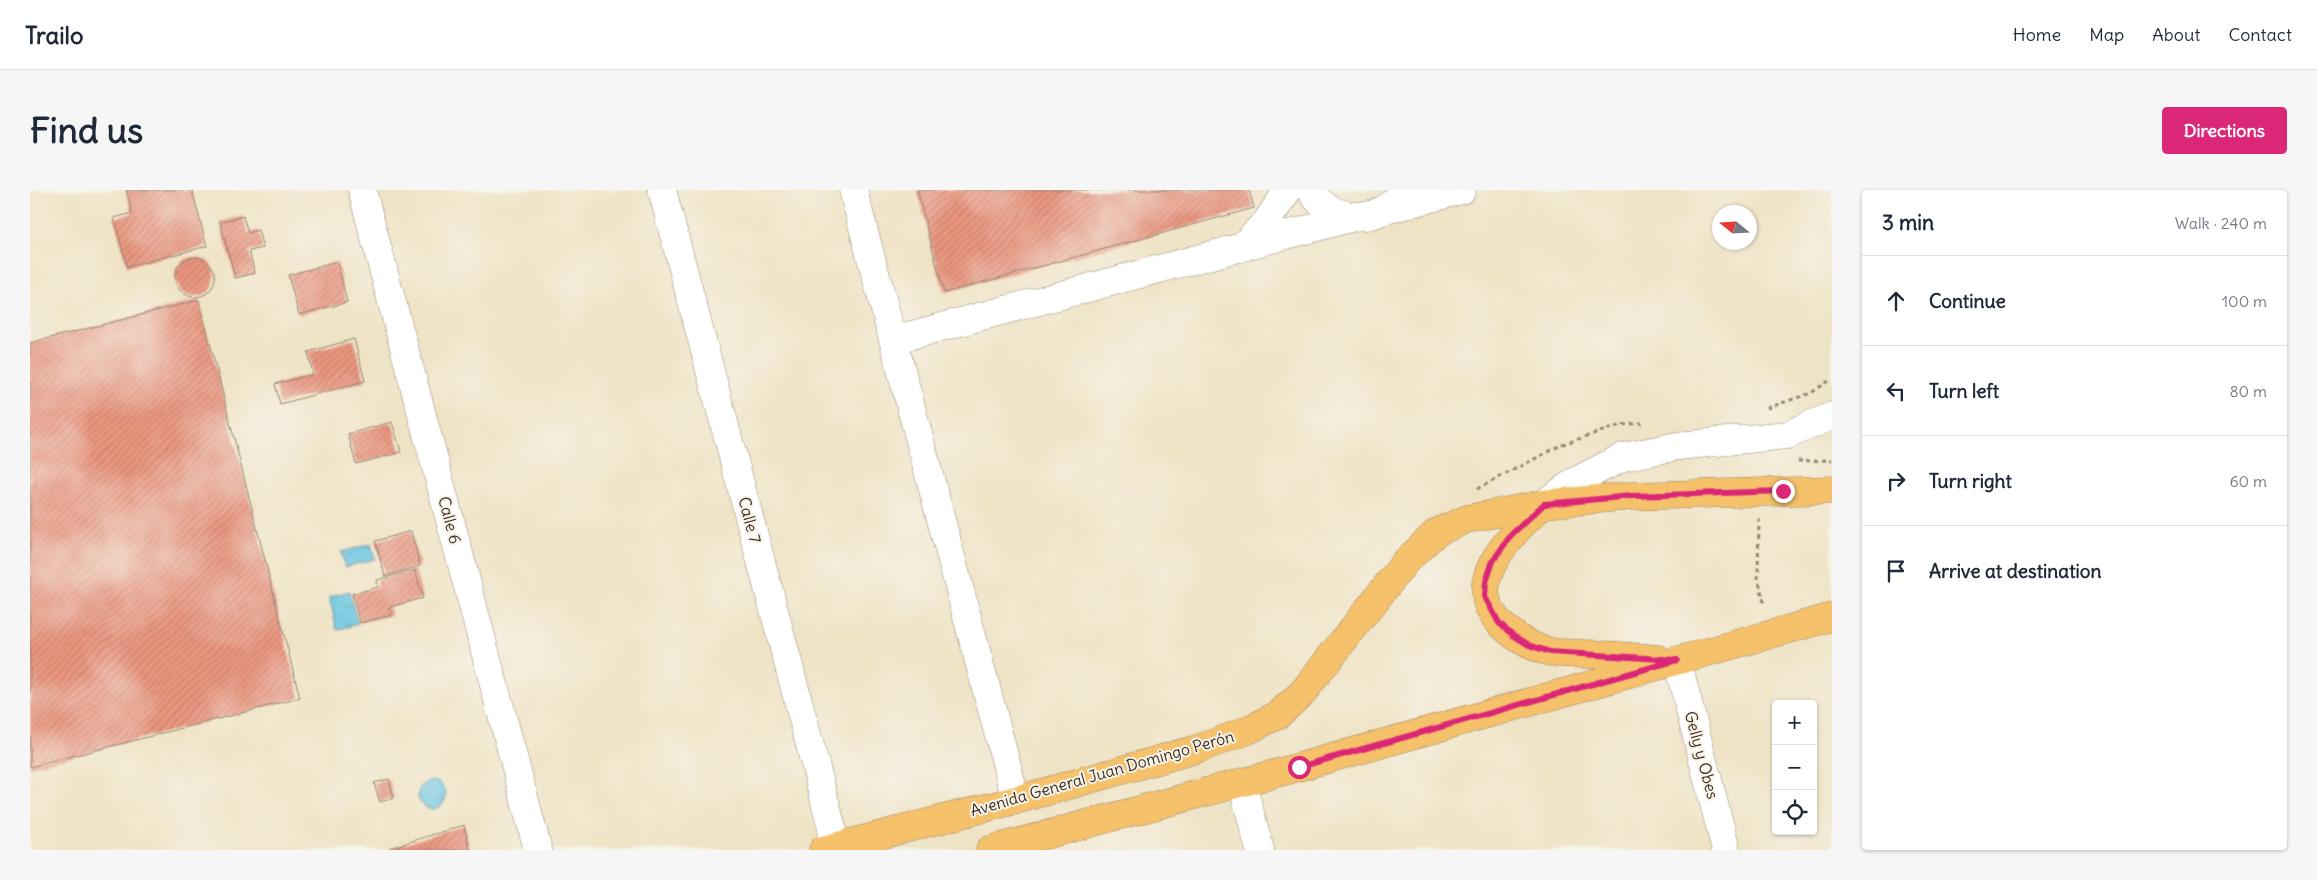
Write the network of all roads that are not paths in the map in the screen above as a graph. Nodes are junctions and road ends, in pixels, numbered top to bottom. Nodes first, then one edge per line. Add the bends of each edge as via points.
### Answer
1 (362, 190) edge
2 (662, 190) edge
3 (853, 190) edge
4 (1288, 190) edge
5 (1310, 190) edge
6 (1404, 190) edge
7 (1462, 190) edge
8 (1367, 215) junction
9 (1240, 249) junction
10 (893, 340) junction
11 (1832, 416) edge
12 (1832, 490) edge
13 (1544, 504) junction
14 (1832, 617) edge
15 (1677, 660) junction
16 (1242, 783) junction
17 (1016, 800) junction
18 (828, 849) edge
19 (538, 850) edge
20 (990, 850) edge
21 (1260, 850) edge
22 (1726, 850) edge

1 - 19 street, Calle 6
2 - 18 street, Calle 7 via 832,828
3 - 10 street
4 - 9 street via 1267,221
5 - 8 street via 1325,206 1341,214
6 - 8 street via 1392,204
7 - 8 street
8 - 9 street
9 - 10 street
10 - 17 street
11 - 13 street via 1787,435 1678,446 1624,456 1576,481
12 - 13 main road, Avenida General Juan Domingo Perón via 1632,496
13 - 15 main road via 1511,535 1493,561 1485,597 1499,623 1529,645 1550,652
13 - 17 main road, Avenida General Juan Domingo Perón via 1466,519 1437,532 1406,561 1303,692 1278,715 1200,748
14 - 15 main road
15 - 16 main road
15 - 22 street, Gelly y Obes
16 - 20 main road
16 - 21 street
17 - 18 main road, Avenida General Juan Domingo Perón

